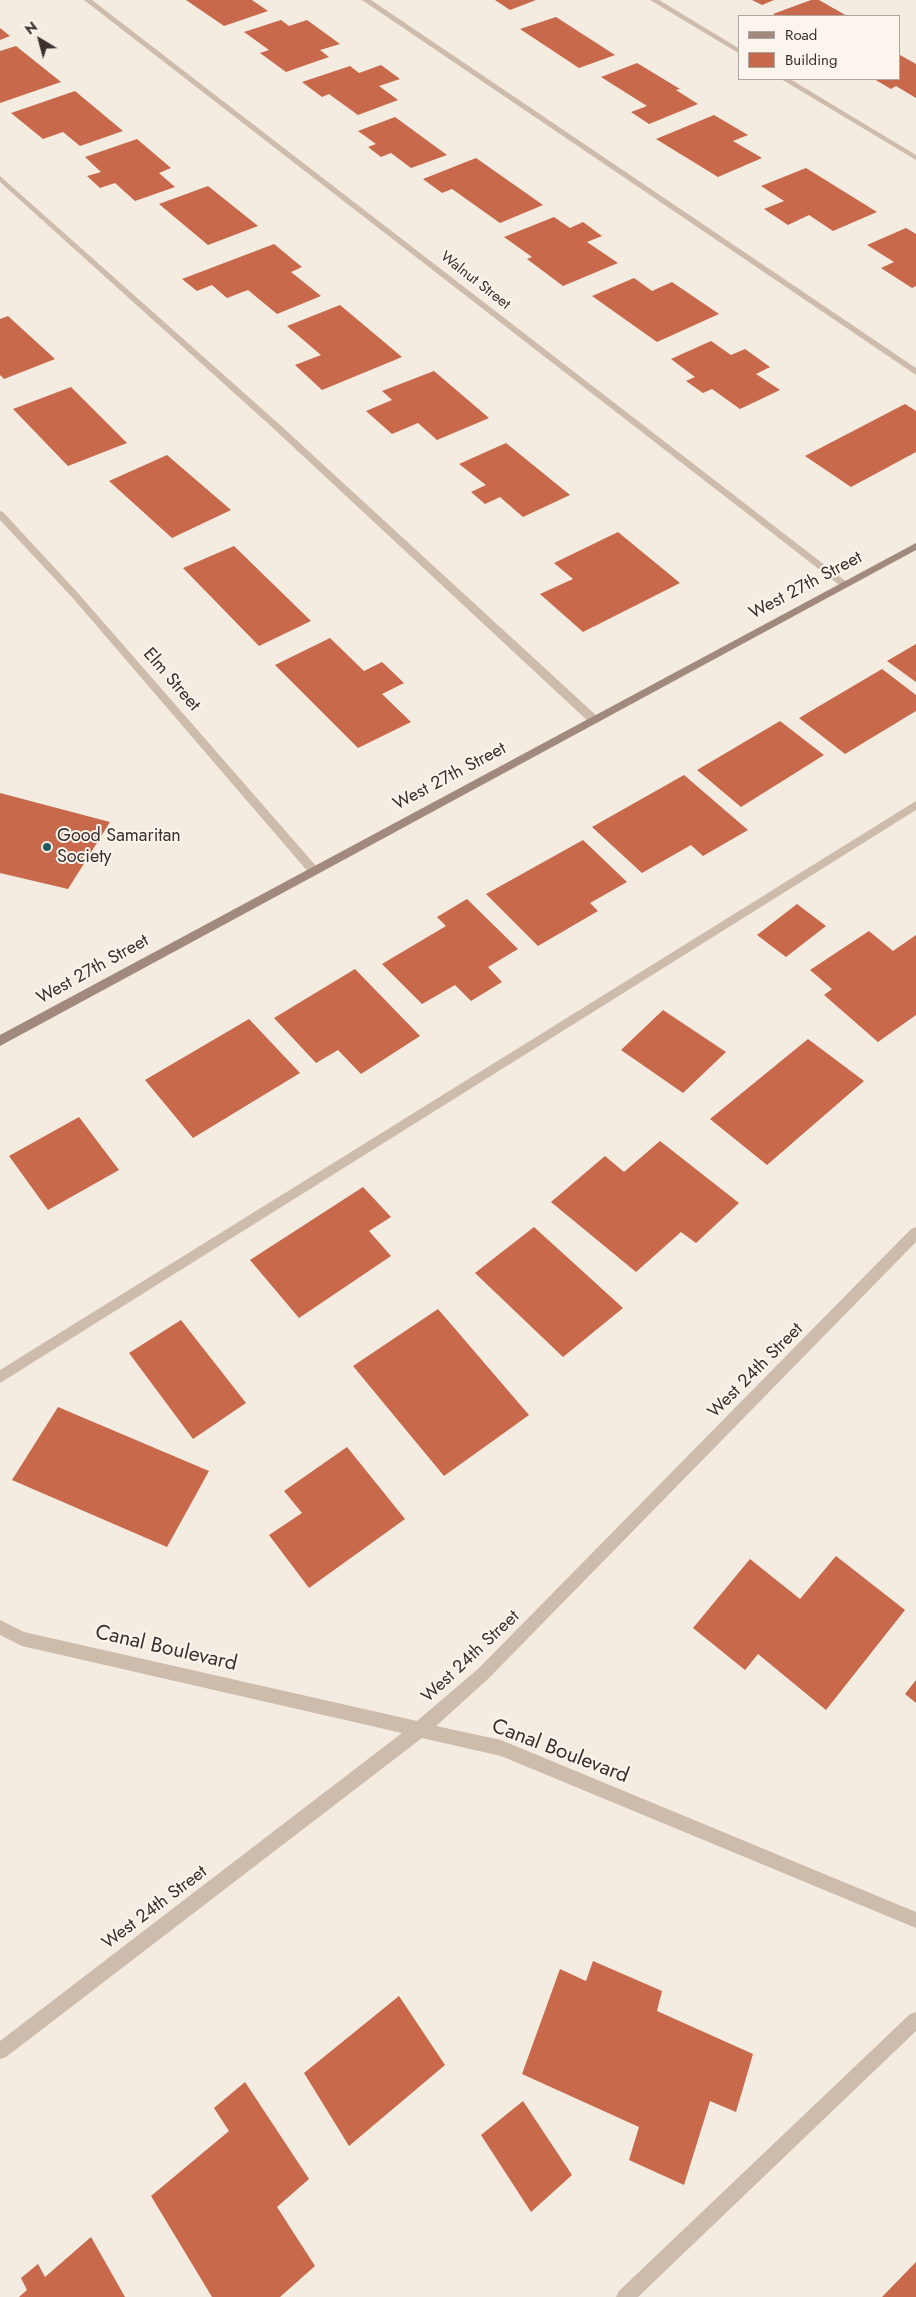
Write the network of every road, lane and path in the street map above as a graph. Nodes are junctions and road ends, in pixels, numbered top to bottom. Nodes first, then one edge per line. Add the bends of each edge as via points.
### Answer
1 (88, 0) edge
2 (366, 0) edge
3 (654, 0) edge
4 (738, 51) edge
5 (787, 80) edge
6 (916, 158) edge
7 (0, 178) edge
8 (916, 372) edge
9 (0, 514) edge
10 (916, 546) edge
11 (845, 585) junction
12 (594, 720) junction
13 (916, 805) edge
14 (313, 870) junction
15 (0, 1040) edge
16 (916, 1233) edge
17 (0, 1377) edge
18 (0, 1627) edge
19 (420, 1730) junction
20 (916, 1920) edge
21 (916, 2020) edge
22 (0, 2050) edge
23 (625, 2297) edge

1 - 11 street, Walnut Street
2 - 8 street
3 - 4 street
5 - 6 street
7 - 12 street via 276,426
9 - 14 street, Elm Street via 74,594
10 - 11 main road, West 27th Street
11 - 12 main road, West 27th Street
12 - 14 main road, West 27th Street
13 - 17 street
14 - 15 main road, West 27th Street
16 - 19 street, West 24th Street via 490,1667
18 - 19 street, Canal Boulevard via 22,1639
19 - 20 street, Canal Boulevard via 501,1748
19 - 22 street, West 24th Street
21 - 23 street

